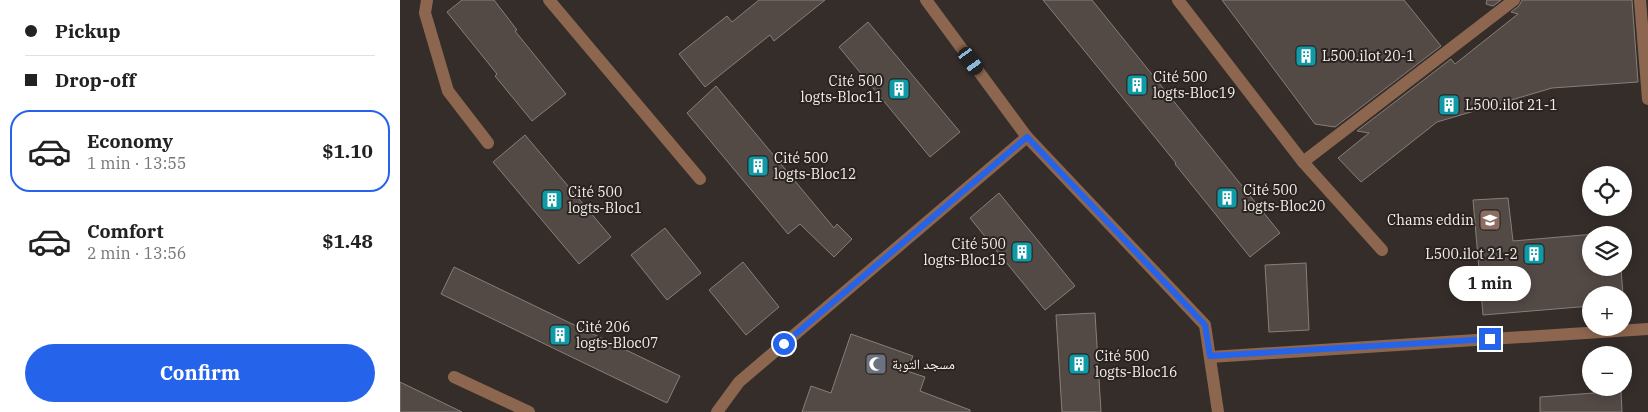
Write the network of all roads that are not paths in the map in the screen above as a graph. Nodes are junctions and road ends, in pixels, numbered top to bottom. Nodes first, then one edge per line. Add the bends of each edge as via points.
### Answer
1 (426, 0) edge
2 (549, 0) edge
3 (926, 0) edge
4 (1178, 0) edge
5 (1514, 0) edge
6 (1640, 0) edge
7 (1648, 99) edge
8 (1027, 137) junction
9 (488, 143) dead end
10 (1304, 162) junction
11 (700, 179) dead end
12 (1382, 250) dead end
13 (1648, 329) edge
14 (1210, 356) junction
15 (454, 377) dead end
16 (529, 412) edge
17 (717, 412) edge
18 (1218, 412) edge

1 - 9 street via 425,14 448,92
2 - 11 street
3 - 8 street
4 - 10 street
5 - 10 street
6 - 7 street
8 - 14 street via 1205,325
8 - 17 street via 739,382
10 - 12 street
13 - 14 street
14 - 18 street
15 - 16 street

